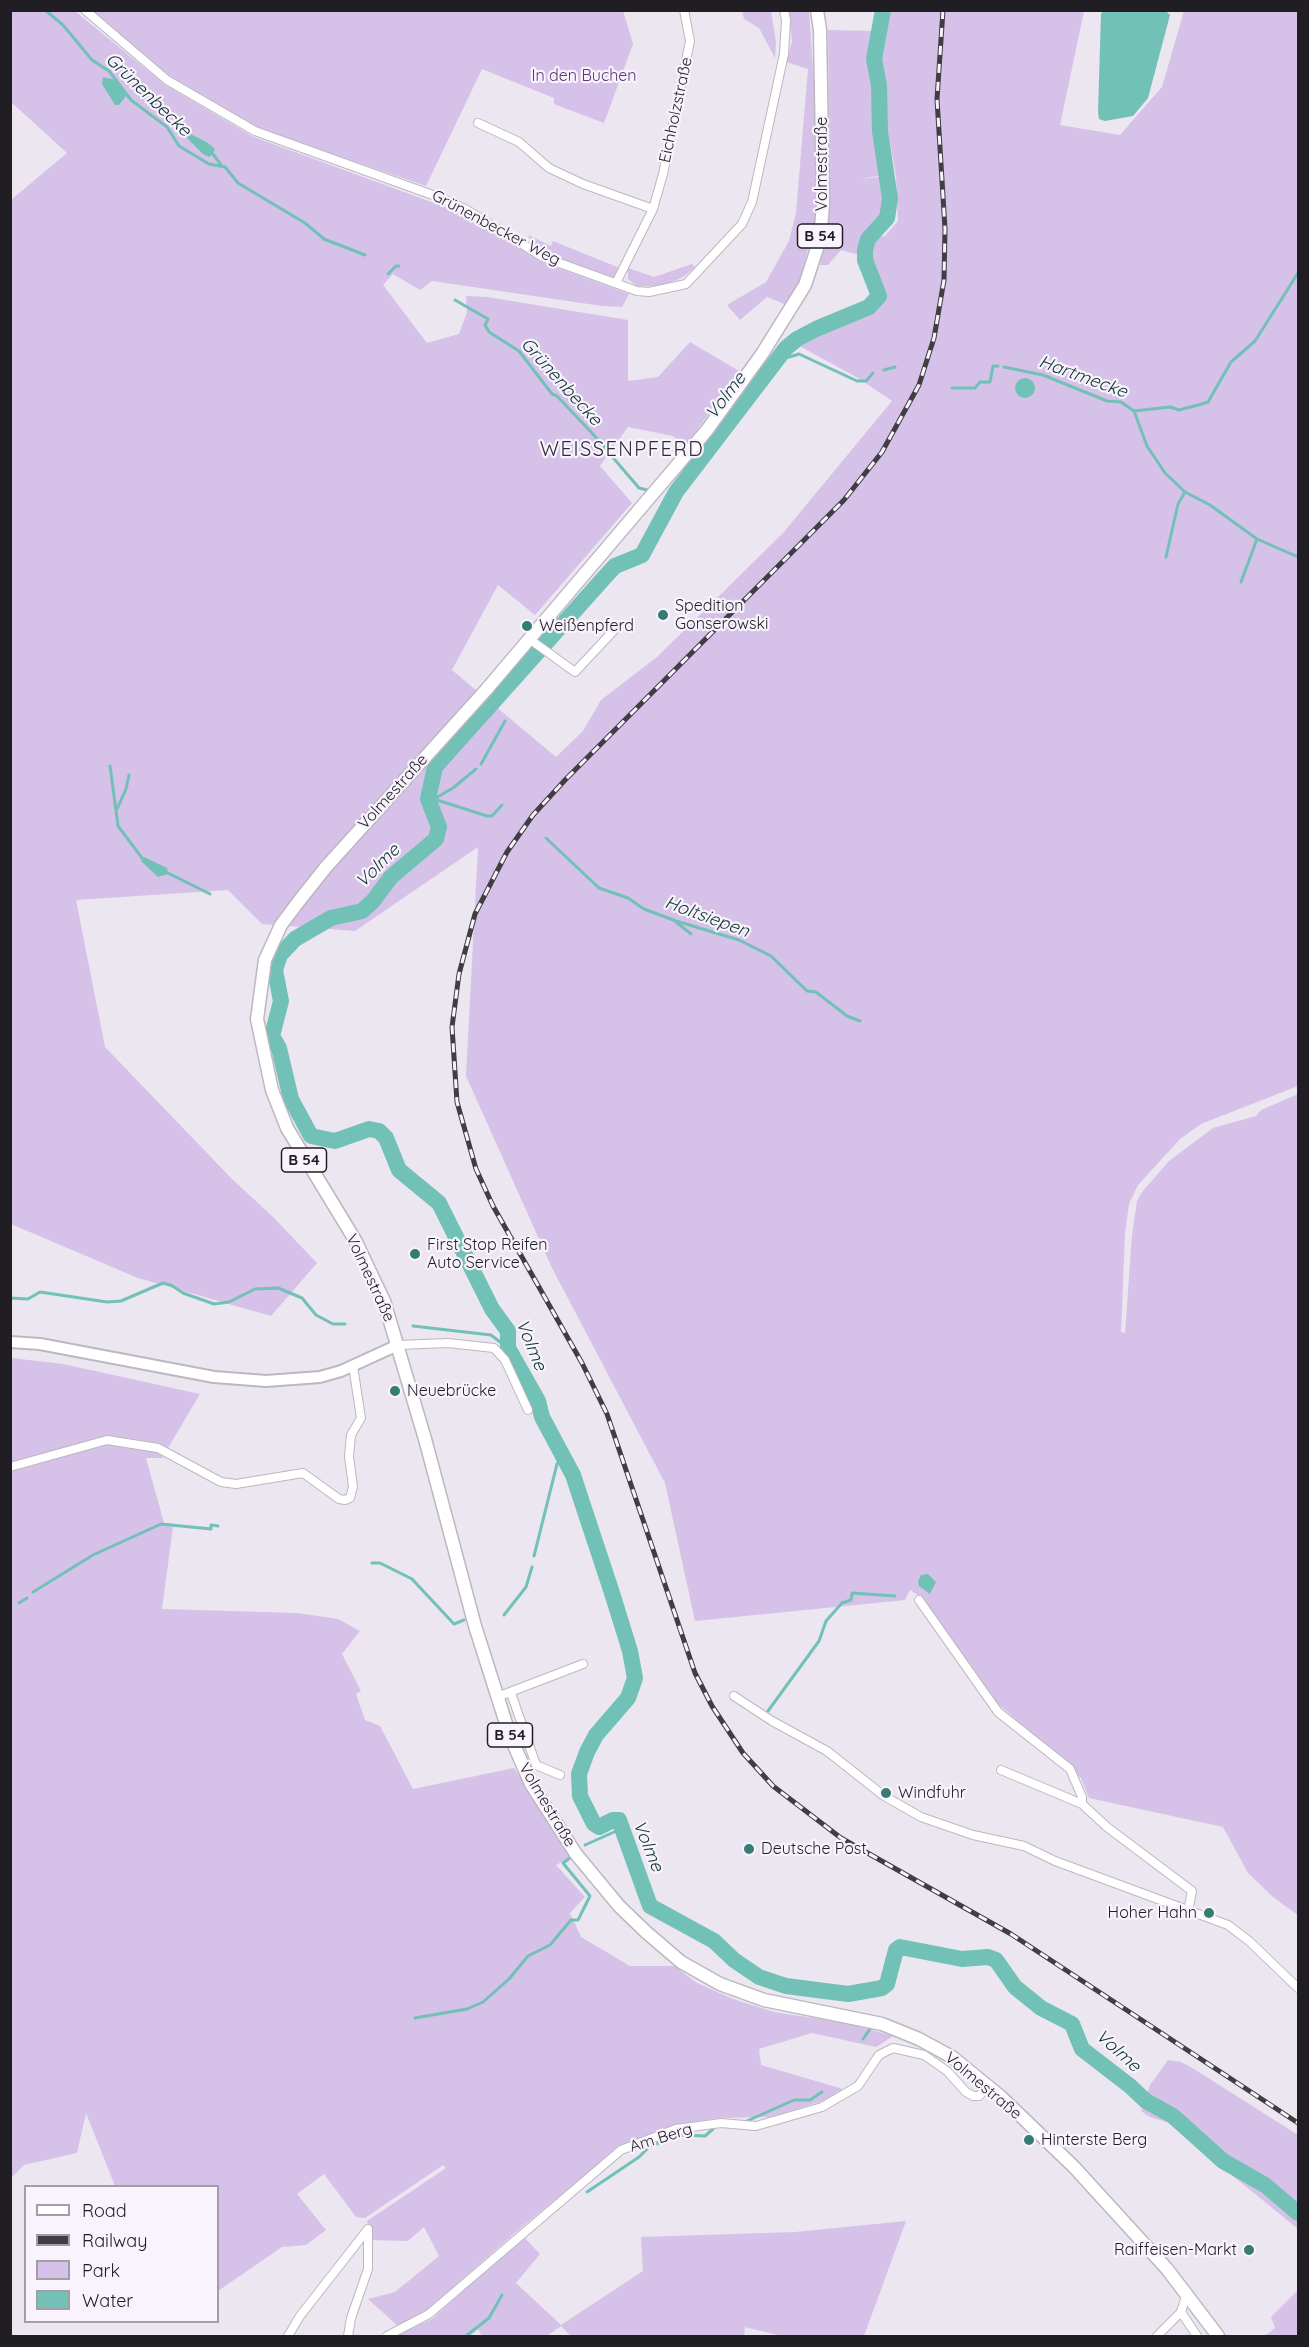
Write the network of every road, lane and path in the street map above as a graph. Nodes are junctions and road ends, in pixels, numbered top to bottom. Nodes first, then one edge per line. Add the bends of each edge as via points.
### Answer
1 (85, 10) edge
2 (684, 10) edge
3 (784, 10) edge
4 (817, 10) edge
5 (478, 123) dead end
6 (653, 209) junction
7 (616, 283) junction
8 (617, 627) dead end
9 (532, 640) junction
10 (10, 1342) edge
11 (398, 1345) junction
12 (353, 1366) junction
13 (528, 1410) dead end
14 (10, 1467) edge
15 (919, 1600) dead end
16 (583, 1664) dead end
17 (511, 1693) junction
18 (734, 1696) dead end
19 (497, 1697) junction
20 (1001, 1770) dead end
21 (560, 1775) dead end
22 (1082, 1804) junction
23 (1188, 1911) junction
24 (1299, 1988) edge
25 (988, 2086) junction
26 (1187, 2292) junction
27 (1181, 2312) junction
28 (288, 2337) edge
29 (348, 2337) edge
30 (387, 2337) edge
31 (1157, 2337) edge
32 (1197, 2337) edge
33 (1218, 2337) edge

1 - 7 street, Grünenbecker Weg via 167,80 255,131 441,198 543,256
2 - 6 street, Eichholzstraße via 690,41 687,67
3 - 7 street, Grünenbecker Weg via 784,54 752,202 742,224 686,284 649,292
4 - 9 main road, Volmestraße / B 54 via 824,179 820,239 805,285 706,430
5 - 6 street via 519,142 549,168
6 - 7 street, Eichholzstraße
8 - 9 street via 575,672
9 - 11 main road, Volmestraße / B 54 via 326,867 281,925 266,960 257,1019 272,1090 303,1157 355,1240 384,1301
10 - 12 main road via 243,1380 305,1380
11 - 12 main road
11 - 13 street via 448,1343 494,1348 505,1360
11 - 19 main road, Volmestraße / B 54
12 - 14 street via 361,1418 351,1435 353,1487 350,1498 345,1500 303,1473 236,1484 220,1482 158,1448 107,1440
15 - 22 street via 999,1712 1070,1769
16 - 17 street
17 - 19 street
17 - 21 street via 536,1765
18 - 23 street via 827,1751 884,1796 921,1816 973,1835 1024,1846
19 - 25 main road, Volmestraße / B 54 via 520,1763 576,1854 619,1906 663,1948 701,1974 740,1992 902,2031 952,2058
20 - 22 street
22 - 23 street via 1192,1891
23 - 24 street via 1237,1931
25 - 26 main road, Volmestraße / B 54 via 1074,2167
25 - 30 street, Am Berg via 979,2096 973,2096 924,2055 893,2048 879,2055 858,2086 822,2108 756,2126 721,2123 676,2129 621,2150 429,2314
26 - 27 street
26 - 33 main road, Volmestraße / B 54
27 - 31 street
27 - 32 street
28 - 29 street via 368,2229 368,2268

